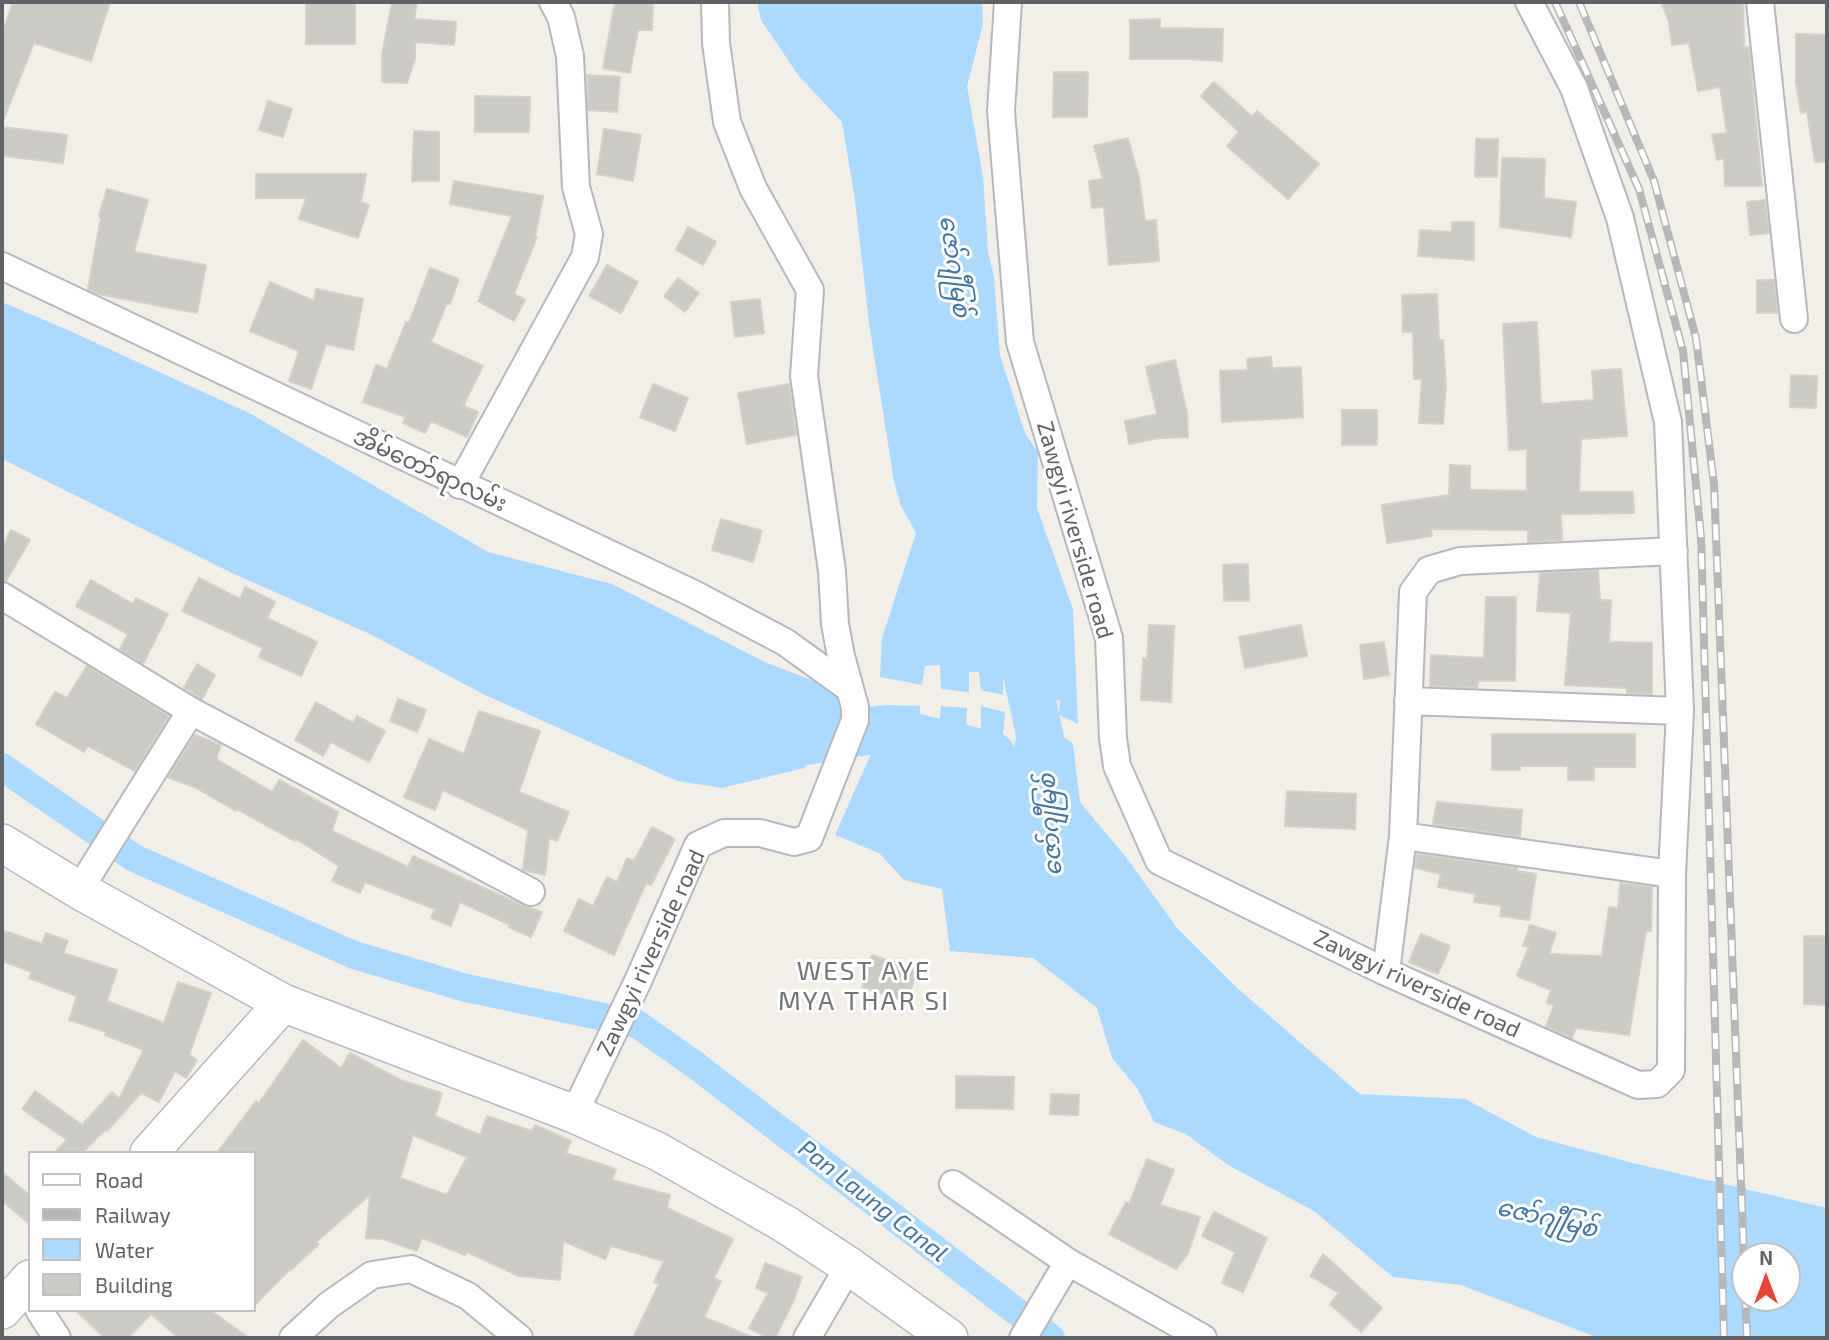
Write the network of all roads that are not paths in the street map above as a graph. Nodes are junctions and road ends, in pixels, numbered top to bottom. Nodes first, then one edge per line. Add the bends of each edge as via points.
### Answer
1 (553, 2) edge
2 (715, 2) edge
3 (1007, 2) edge
4 (1529, 2) edge
5 (1760, 2) edge
6 (2, 265) edge
7 (1794, 319) dead end
8 (460, 485) junction
9 (1674, 551) junction
10 (2, 596) edge
11 (850, 688) junction
12 (1408, 701) junction
13 (191, 711) junction
14 (1680, 711) junction
15 (1403, 836) junction
16 (2, 843) edge
17 (1672, 874) junction
18 (79, 890) junction
19 (531, 892) dead end
20 (1386, 972) junction
21 (283, 1003) junction
22 (574, 1114) junction
23 (151, 1151) edge
24 (953, 1184) dead end
25 (1068, 1262) junction
26 (849, 1266) junction
27 (36, 1312) edge
28 (57, 1338) edge
29 (293, 1338) edge
30 (519, 1338) edge
31 (807, 1338) edge
32 (949, 1338) edge
33 (1023, 1338) edge
34 (1203, 1338) edge

1 - 8 street via 570,56 576,187 589,234 584,257
2 - 11 street, Zawgyi riverside road via 727,122 753,188 810,290 804,376 832,571 835,624
3 - 20 street, Zawgyi riverside road via 1001,111 1020,342 1109,638 1117,765 1159,861
4 - 9 street via 1574,88 1620,218 1668,422
5 - 7 street
6 - 8 street, အိမ်တော်ရာလမ်း
8 - 11 street, အိမ်တော်ရာလမ်း via 692,593 785,642
9 - 12 street via 1460,561 1429,570 1413,592
9 - 14 street
10 - 13 street
11 - 22 street, Zawgyi riverside road via 855,720 809,838 794,842 761,833 724,833 698,845
12 - 14 street
12 - 15 street
13 - 18 street
13 - 19 street
14 - 17 street
15 - 17 street
15 - 20 street
16 - 18 street
17 - 20 street, Zawgyi riverside road via 1671,1070 1657,1084 1638,1085
18 - 21 street
21 - 22 street
21 - 23 street
22 - 26 street via 657,1151
24 - 25 street
25 - 33 street
25 - 34 street
26 - 31 street
26 - 32 street
27 - 28 street
29 - 30 street via 372,1275 411,1269 468,1296

